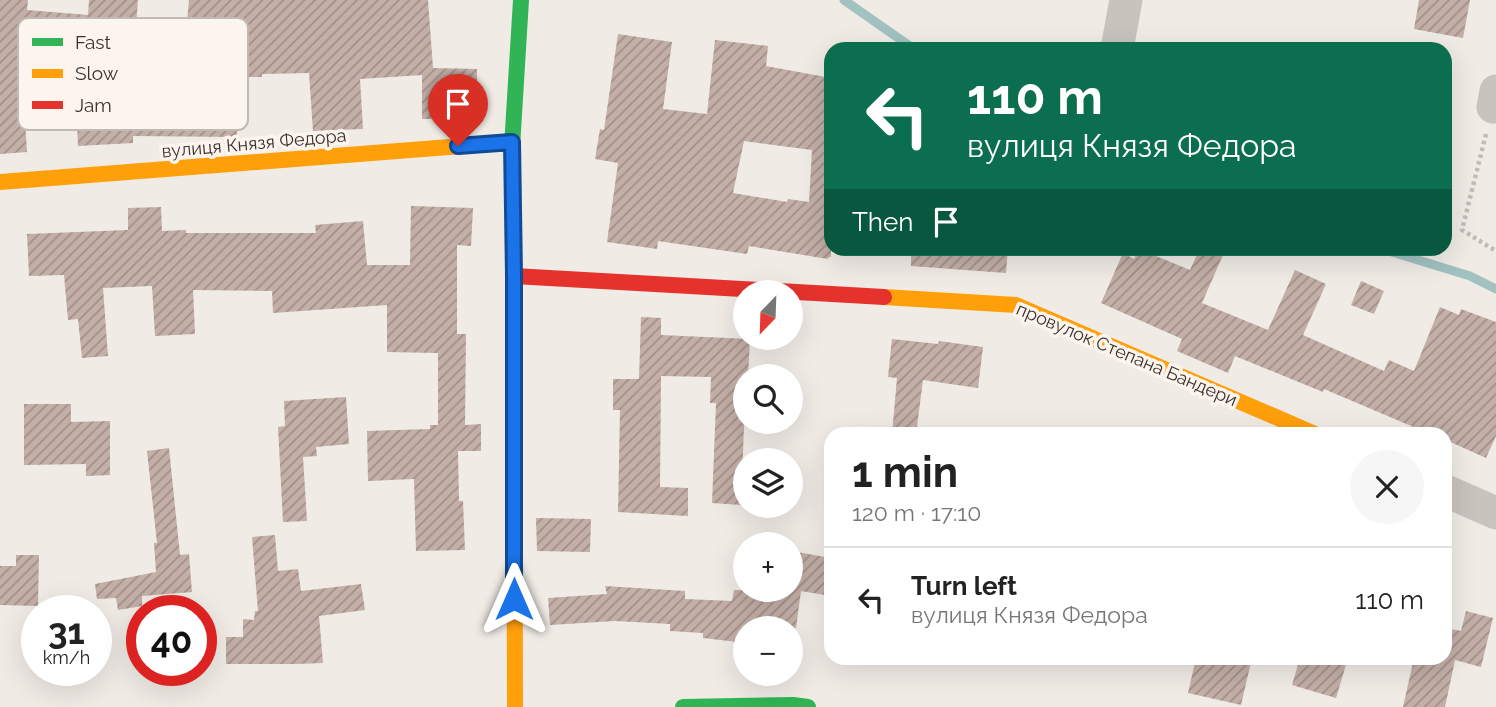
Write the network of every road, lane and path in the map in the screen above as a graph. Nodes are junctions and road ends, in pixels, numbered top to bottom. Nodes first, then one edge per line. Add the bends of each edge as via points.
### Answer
1 (521, 0) edge
2 (1126, 0) edge
3 (1119, 42) edge
4 (1494, 99) edge
5 (512, 142) junction
6 (0, 182) edge
7 (1496, 251) edge
8 (514, 276) junction
9 (1299, 427) edge
10 (1452, 494) edge
11 (1496, 513) edge
12 (515, 707) edge
13 (683, 707) edge
14 (808, 707) edge

1 - 5 street
2 - 3 street
4 - 7 path via 1462,230
5 - 6 street, вулиця Князя Федора
5 - 8 street
8 - 9 street, провулок Степана Бандери via 1016,304
8 - 12 street
10 - 11 street
13 - 14 street

